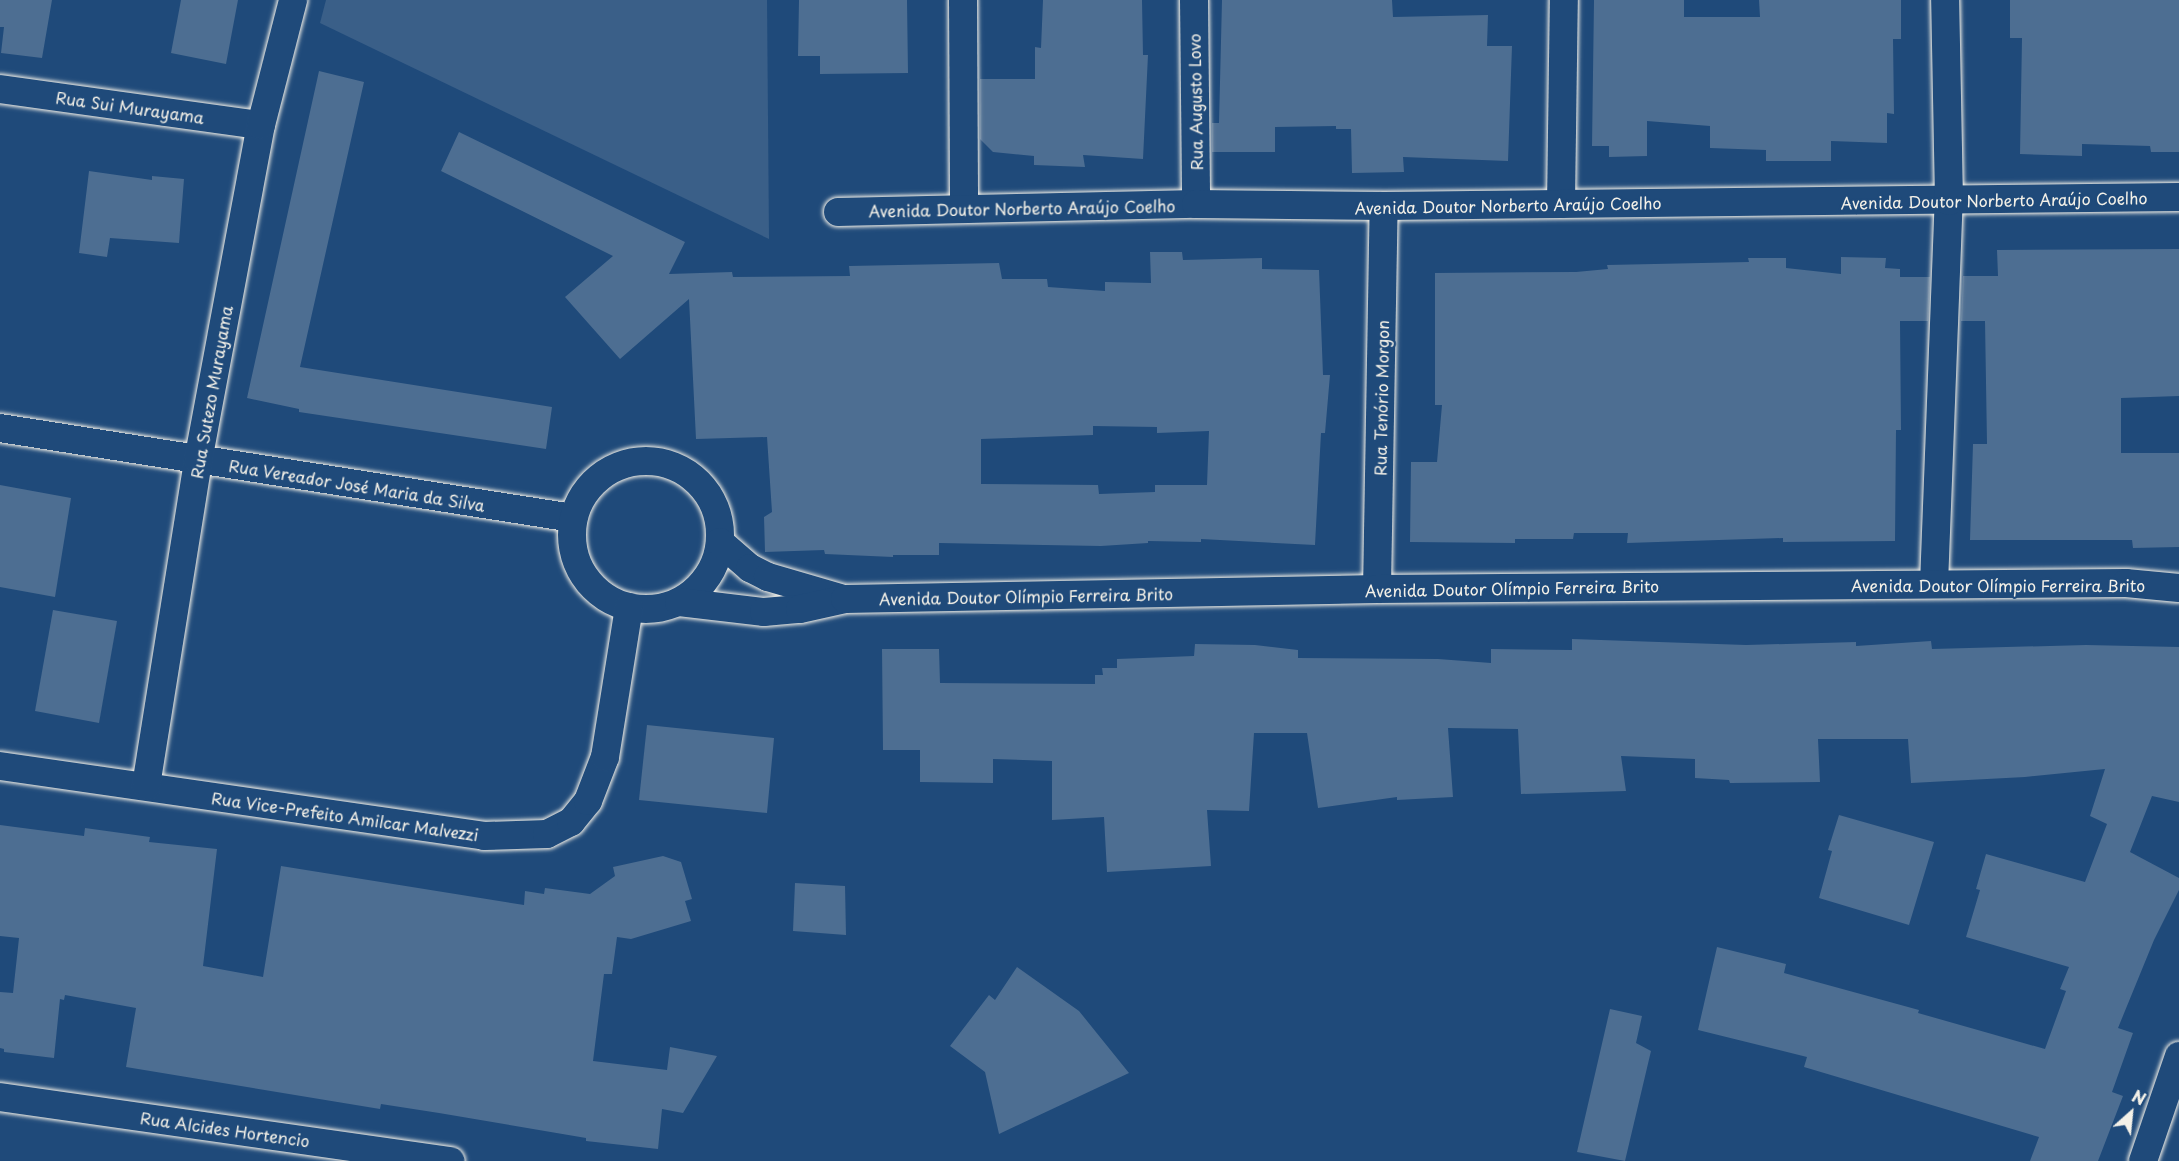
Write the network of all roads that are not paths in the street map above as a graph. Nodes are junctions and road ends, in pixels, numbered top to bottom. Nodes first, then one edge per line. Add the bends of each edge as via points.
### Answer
1 (292, 0) edge
2 (963, 0) edge
3 (1194, 0) edge
4 (1564, 0) edge
5 (1945, 0) edge
6 (0, 89) edge
7 (261, 125) junction
8 (2179, 197) edge
9 (1949, 201) junction
10 (1196, 204) junction
11 (1561, 204) junction
12 (1384, 207) junction
13 (964, 208) junction
14 (838, 212) dead end
15 (0, 428) edge
16 (198, 461) junction
17 (573, 518) junction
18 (720, 542) junction
19 (1934, 584) junction
20 (2179, 588) edge
21 (1377, 589) junction
22 (845, 599) junction
23 (680, 602) junction
24 (629, 607) junction
25 (0, 766) edge
26 (146, 786) junction
27 (2179, 1056) edge
28 (0, 1097) edge
29 (450, 1161) edge
30 (2143, 1161) edge

1 - 7 street, Rua Sutezo Murayama
2 - 13 street
3 - 10 street, Rua Augusto Lovo
4 - 11 street
5 - 9 street
6 - 7 street, Rua Sui Murayama
7 - 16 street, Rua Sutezo Murayama
8 - 9 street, Avenida Doutor Norberto Araújo Coelho
9 - 11 street, Avenida Doutor Norberto Araújo Coelho
9 - 19 street
10 - 12 street, Avenida Doutor Norberto Araújo Coelho
10 - 13 street, Avenida Doutor Norberto Araújo Coelho
11 - 12 street, Avenida Doutor Norberto Araújo Coelho
12 - 21 street, Rua Tenório Morgon
13 - 14 street, Avenida Doutor Norberto Araújo Coelho
15 - 16 street, Rua Vereador José Maria da Silva
16 - 17 street, Rua Vereador José Maria da Silva
16 - 26 street, Rua Sutezo Murayama
17 - 18 street via 582,495 599,476 621,464 645,460 670,464 692,476 708,494 715,509
17 - 24 street via 571,541 577,564 589,584 608,599
18 - 22 street, Avenida Doutor Olímpio Ferreira Brito via 750,568 768,577
18 - 23 street via 714,566 700,587
19 - 20 street, Avenida Doutor Olímpio Ferreira Brito via 2126,583
19 - 21 street, Avenida Doutor Olímpio Ferreira Brito
21 - 22 street, Avenida Doutor Olímpio Ferreira Brito
22 - 23 street, Avenida Doutor Olímpio Ferreira Brito via 764,612
23 - 24 street via 655,609
24 - 26 street, Rua Vice-Prefeito Amilcar Malvezzi via 605,758 588,801 571,822 547,834 484,836
25 - 26 street, Rua Vice-Prefeito Amilcar Malvezzi
27 - 30 street
28 - 29 street, Rua Alcides Hortencio

